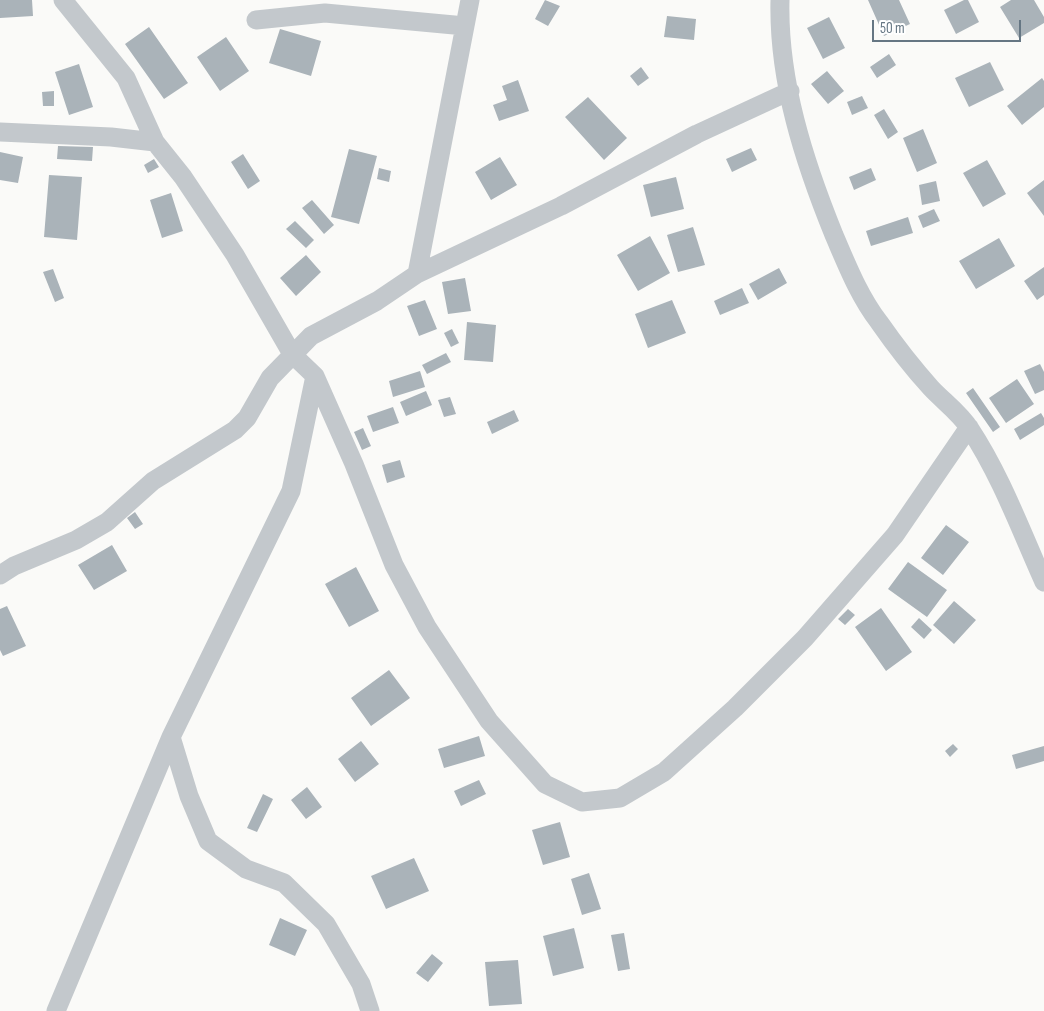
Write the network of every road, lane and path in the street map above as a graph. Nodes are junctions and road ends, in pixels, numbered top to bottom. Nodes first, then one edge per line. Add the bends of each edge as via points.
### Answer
1 (62, 0) edge
2 (470, 0) edge
3 (780, 0) edge
4 (256, 20) dead end
5 (465, 26) junction
6 (790, 91) junction
7 (0, 132) edge
8 (155, 142) junction
9 (417, 274) junction
10 (292, 354) junction
11 (314, 376) junction
12 (969, 427) junction
13 (0, 575) edge
14 (1044, 582) edge
15 (171, 737) junction
16 (56, 1011) edge
17 (370, 1011) edge

1 - 8 street via 126,78
2 - 5 street
3 - 6 street
4 - 5 street via 325,13
5 - 9 street
6 - 9 street
6 - 12 street via 796,127 811,177 857,288 904,355
7 - 8 street
8 - 10 street via 183,177 235,255
9 - 10 street via 377,301 311,336
10 - 11 street
10 - 13 street via 270,378 247,418 235,430 153,482 108,522
11 - 12 street via 354,464 394,565 428,628 489,721 545,784 582,802 620,798 664,772 735,708 805,638 895,535
11 - 15 street via 291,491
12 - 14 street
15 - 16 street
15 - 17 street via 189,796 208,841 246,869 284,883 326,924 361,984

